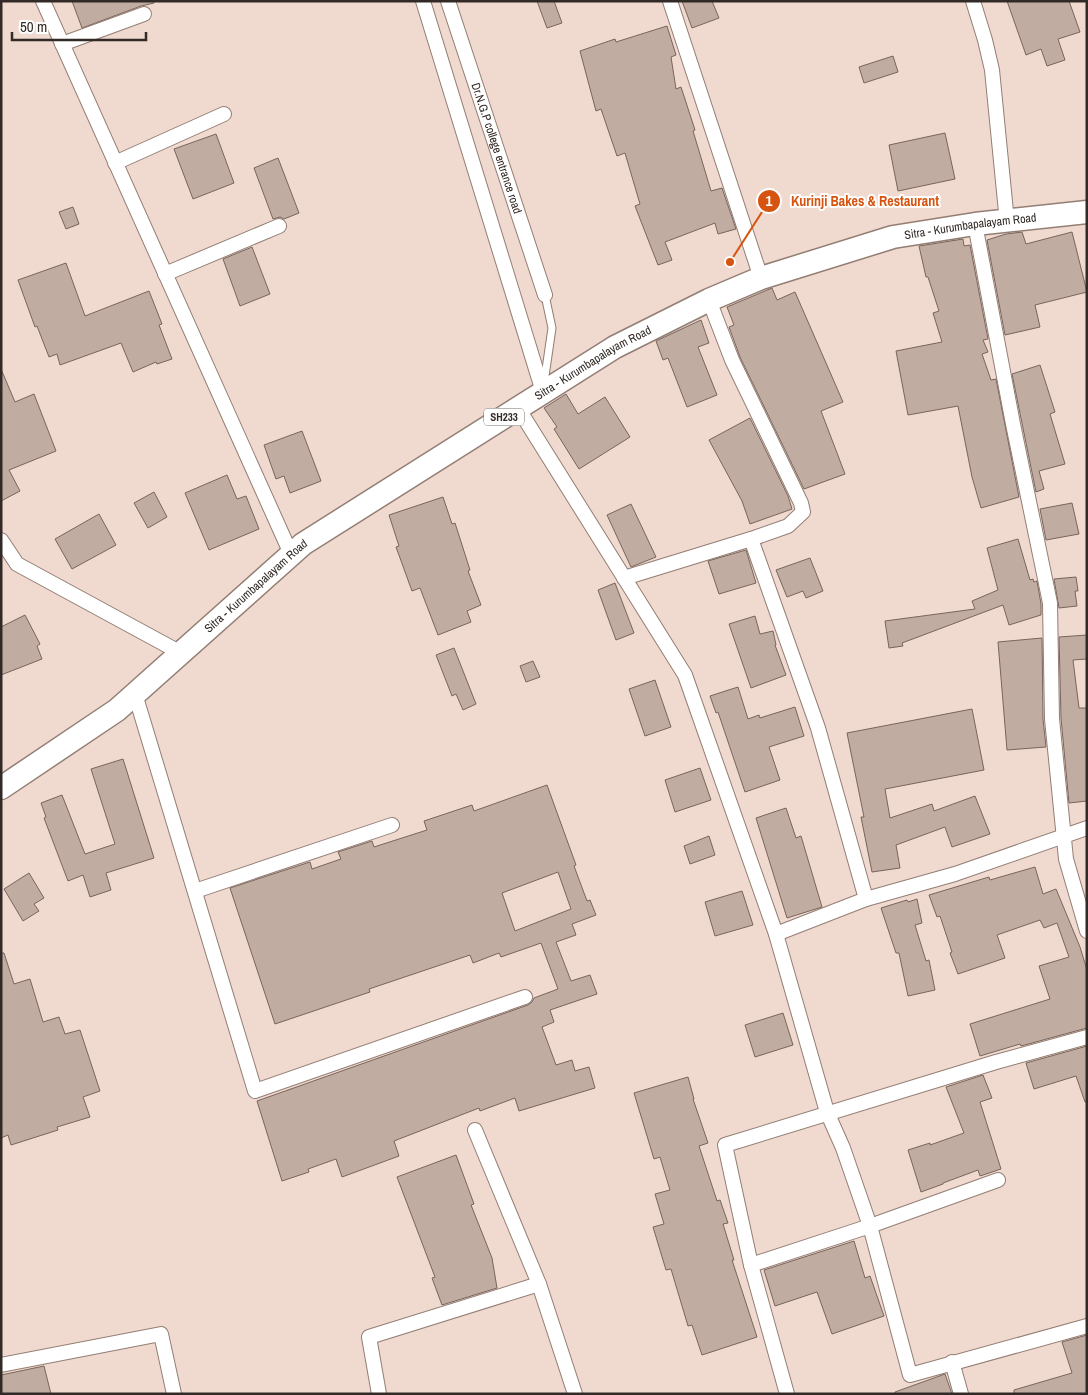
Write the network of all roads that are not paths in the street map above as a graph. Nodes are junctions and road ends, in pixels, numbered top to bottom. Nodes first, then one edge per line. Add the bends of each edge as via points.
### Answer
1 (43, 1) edge
2 (423, 1) edge
3 (448, 1) edge
4 (670, 1) edge
5 (973, 1) edge
6 (144, 14) dead end
7 (62, 44) junction
8 (224, 114) dead end
9 (115, 163) junction
10 (1087, 212) edge
11 (1007, 222) junction
12 (975, 224) junction
13 (279, 226) dead end
14 (165, 274) junction
15 (761, 278) junction
16 (545, 295) joint
17 (709, 300) junction
18 (543, 392) junction
19 (518, 408) junction
20 (750, 539) junction
21 (1, 540) edge
22 (292, 554) junction
23 (624, 578) junction
24 (181, 653) junction
25 (135, 694) junction
26 (1, 788) edge
27 (392, 825) dead end
28 (1087, 828) edge
29 (1063, 835) junction
30 (195, 891) junction
31 (866, 898) junction
32 (1087, 931) edge
33 (776, 934) junction
34 (525, 997) dead end
35 (1087, 1037) edge
36 (827, 1112) junction
37 (475, 1130) dead end
38 (998, 1180) dead end
39 (870, 1226) junction
40 (751, 1265) junction
41 (539, 1284) junction
42 (1087, 1326) edge
43 (952, 1362) junction
44 (1, 1365) edge
45 (174, 1394) edge
46 (379, 1394) edge
47 (575, 1394) edge
48 (787, 1394) edge
49 (962, 1394) edge

1 - 7 street
2 - 18 street
3 - 16 street, Dr.N.G.P college entrance road
4 - 15 street
5 - 11 street via 992,70
6 - 7 street
7 - 9 street
8 - 9 street
9 - 14 street
10 - 11 main road, Sitra - Kurumbapalayam Road / SH233
11 - 12 main road, Sitra - Kurumbapalayam Road / SH233
12 - 15 main road, Sitra - Kurumbapalayam Road / SH233 via 893,237
12 - 29 street via 1012,424 1050,602 1052,718
13 - 14 street
14 - 22 street
15 - 17 main road, Sitra - Kurumbapalayam Road / SH233
16 - 18 lane via 552,328
17 - 18 main road, Sitra - Kurumbapalayam Road / SH233 via 615,347
17 - 20 street via 732,360 803,512 788,526
18 - 19 main road, Sitra - Kurumbapalayam Road / SH233
19 - 22 main road, Sitra - Kurumbapalayam Road / SH233
19 - 23 street
20 - 23 street
20 - 31 street via 818,728
21 - 24 street via 17,564
22 - 24 main road, Sitra - Kurumbapalayam Road / SH233
23 - 33 street via 685,675
24 - 25 main road, Sitra - Kurumbapalayam Road / SH233
25 - 26 main road, Sitra - Kurumbapalayam Road / SH233 via 117,710
25 - 30 street
27 - 30 street
28 - 29 street
29 - 31 street via 955,874
29 - 32 street via 1066,859
30 - 34 street via 255,1091
31 - 33 street
33 - 36 street
35 - 36 street
36 - 39 street
36 - 40 street via 725,1144
37 - 41 street
38 - 39 street
39 - 40 street
39 - 43 street via 910,1374
40 - 48 street
41 - 46 street via 369,1336
41 - 47 street
42 - 43 street
43 - 49 street
44 - 45 street via 161,1334

